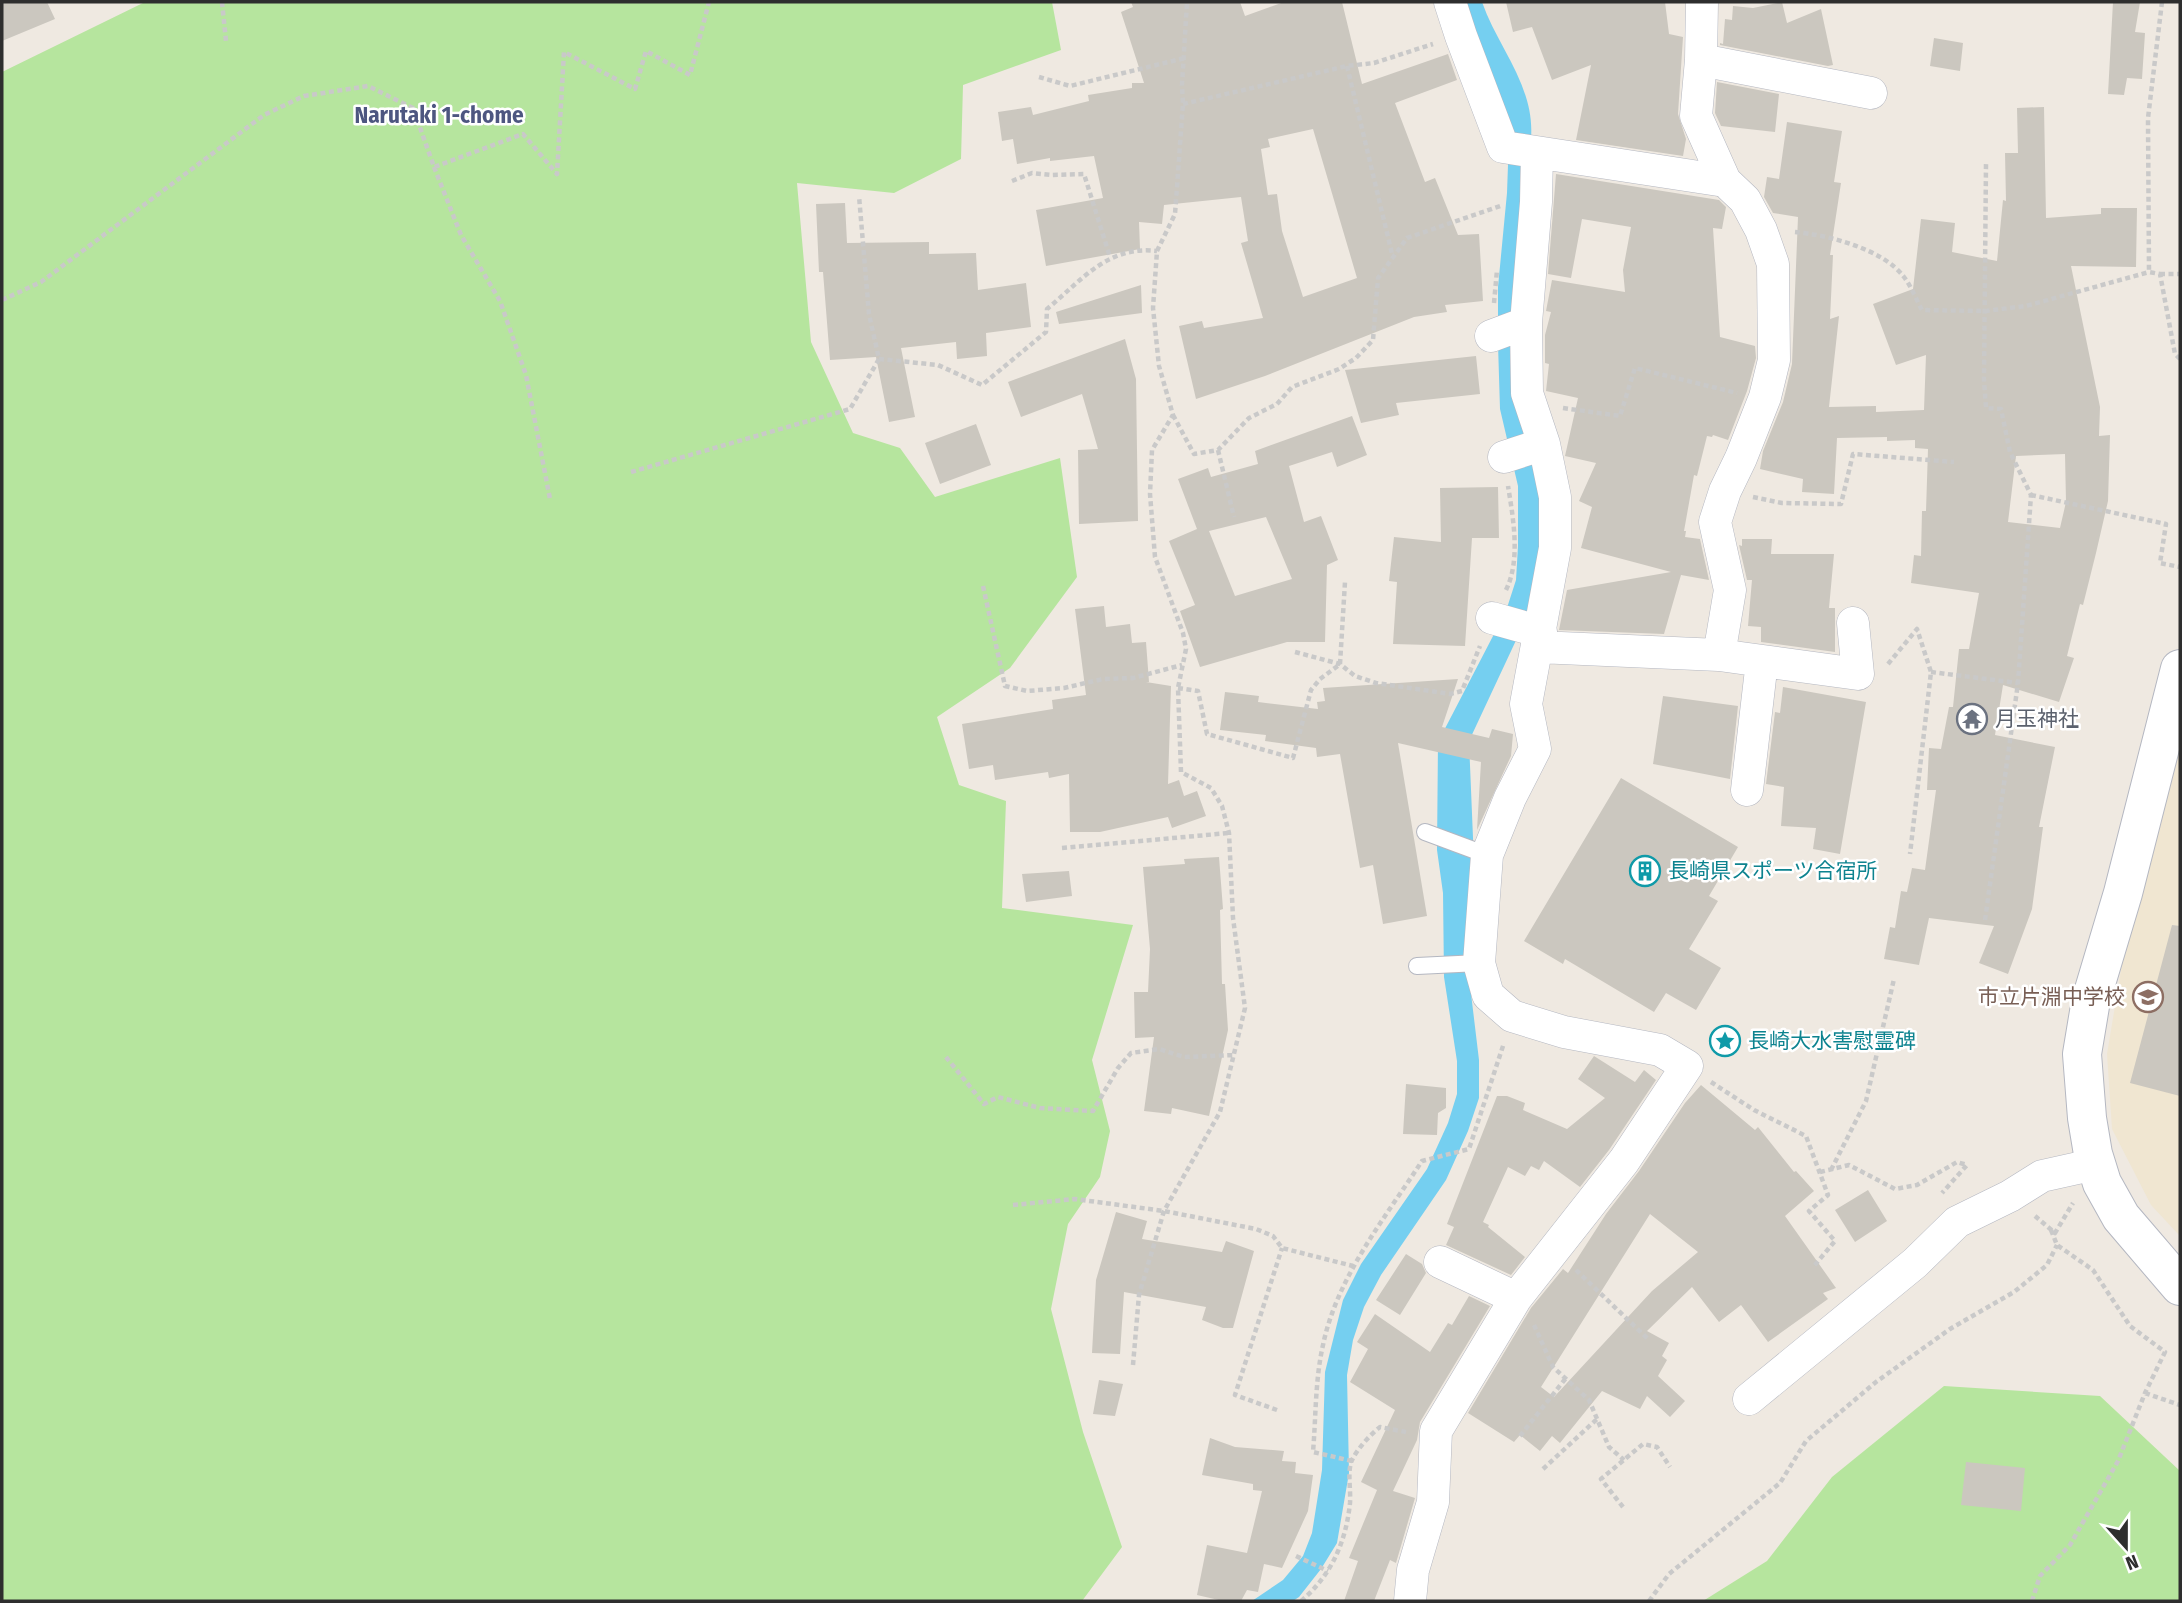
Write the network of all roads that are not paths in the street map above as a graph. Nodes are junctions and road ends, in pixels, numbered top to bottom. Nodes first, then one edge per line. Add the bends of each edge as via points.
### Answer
1 (1450, 2) edge
2 (1702, 2) edge
3 (1702, 60) junction
4 (1871, 93) dead end
5 (1537, 153) junction
6 (1725, 181) junction
7 (1526, 323) junction
8 (1491, 335) dead end
9 (1544, 444) junction
10 (1504, 457) dead end
11 (1853, 623) dead end
12 (1523, 631) junction
13 (1720, 655) junction
14 (1762, 661) junction
15 (2180, 669) edge
16 (1747, 790) dead end
17 (1425, 832) dead end
18 (1487, 855) junction
19 (1479, 963) junction
20 (1417, 966) dead end
21 (2096, 1164) junction
22 (1440, 1262) dead end
23 (2180, 1286) edge
24 (1516, 1298) junction
25 (1749, 1399) dead end
26 (1410, 1601) edge

1 - 5 street via 1503,147
2 - 3 street
3 - 4 street
3 - 6 street via 1696,116
5 - 6 street
5 - 7 street
6 - 13 street via 1745,200 1773,264 1774,360 1765,397 1715,522 1730,590
7 - 8 street
7 - 9 street via 1527,393
9 - 10 street
9 - 12 street via 1555,497 1555,548
11 - 14 street via 1858,674
12 - 13 street
12 - 18 street via 1526,704 1535,749
13 - 14 street
14 - 16 street
15 - 21 street via 2091,1000 2082,1054
17 - 18 lane
18 - 19 street
19 - 20 lane
19 - 24 street via 1488,995 1513,1016 1564,1032 1660,1050 1687,1066 1624,1161
21 - 23 street via 2121,1217
21 - 25 street via 2042,1176 1957,1222 1915,1263
22 - 24 street
24 - 26 street via 1436,1431 1433,1502 1413,1570

